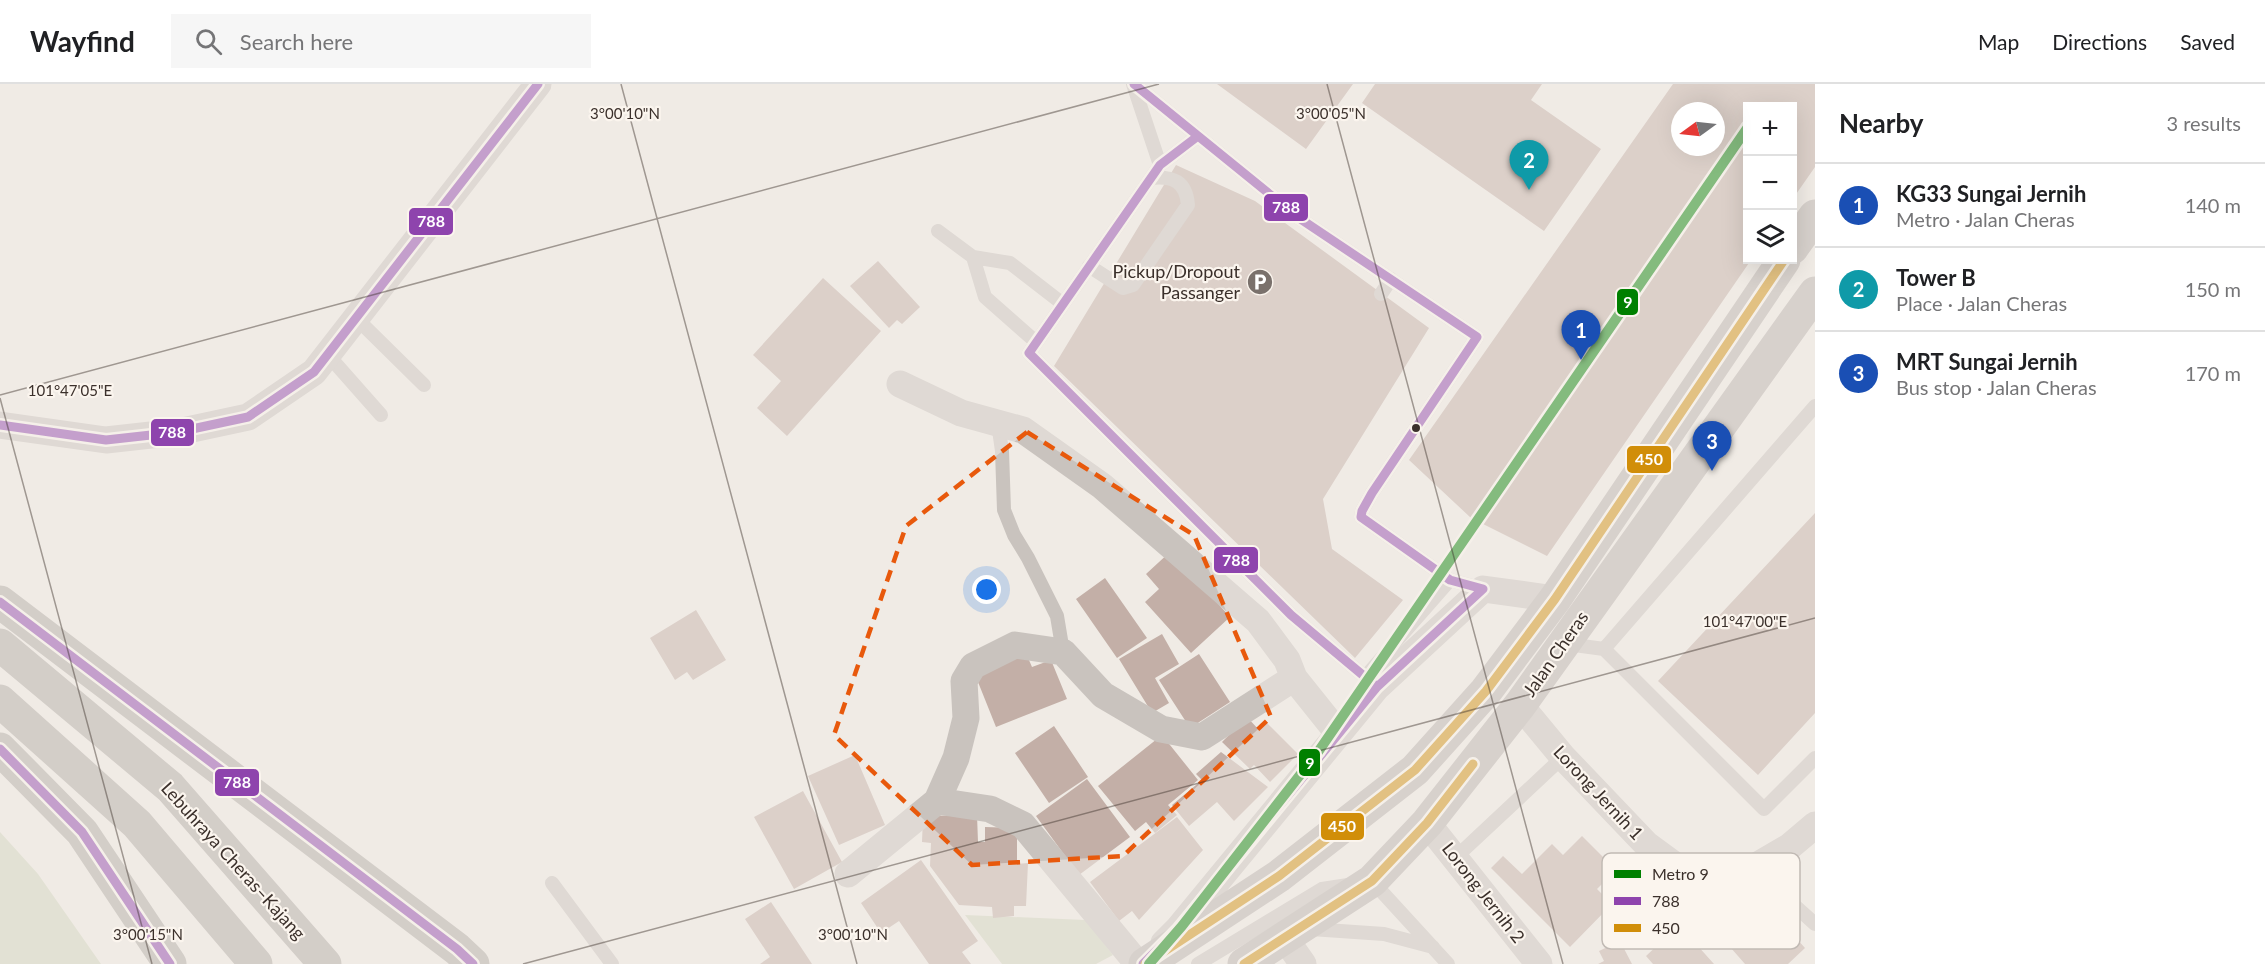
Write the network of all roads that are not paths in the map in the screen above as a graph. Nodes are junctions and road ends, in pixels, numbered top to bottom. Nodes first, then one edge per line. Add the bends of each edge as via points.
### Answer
1 (538, 84) edge
2 (1133, 84) edge
3 (1198, 136) junction
4 (1160, 165) junction
5 (1151, 178) junction
6 (1815, 216) edge
7 (938, 231) dead end
8 (1797, 241) edge
9 (973, 257) junction
10 (1781, 264) edge
11 (1089, 266) junction
12 (1391, 279) junction
13 (1815, 293) edge
14 (1381, 294) dead end
15 (1063, 304) junction
16 (356, 318) junction
17 (1036, 342) junction
18 (328, 355) junction
19 (900, 384) dead end
20 (424, 385) dead end
21 (1815, 406) edge
22 (381, 415) dead end
23 (998, 423) junction
24 (0, 426) edge
25 (1450, 580) junction
26 (1483, 589) junction
27 (1555, 599) junction
28 (0, 602) edge
29 (1563, 643) junction
30 (0, 645) edge
31 (1604, 649) junction
32 (1063, 651) junction
33 (1294, 678) junction
34 (1371, 682) junction
35 (0, 701) edge
36 (1520, 705) junction
37 (1338, 733) junction
38 (0, 749) edge
39 (1563, 757) junction
40 (1815, 758) edge
41 (937, 801) junction
42 (1427, 823) junction
43 (1815, 825) edge
44 (1658, 853) edge
45 (1779, 853) edge
46 (1455, 858) junction
47 (848, 874) dead end
48 (1372, 881) junction
49 (552, 883) dead end
50 (1800, 910) edge
51 (1815, 924) edge
52 (1291, 933) junction
53 (1433, 946) junction
54 (466, 959) edge
55 (170, 964) edge
56 (256, 964) edge
57 (325, 964) edge
58 (612, 964) edge
59 (1138, 964) edge
60 (1144, 964) edge
61 (1198, 964) edge
62 (1244, 964) edge
63 (1303, 964) edge
64 (1448, 964) edge
65 (1539, 964) edge

1 - 16 street
2 - 3 lane
2 - 4 lane
3 - 4 lane
3 - 12 lane via 1296,223
4 - 5 lane
5 - 11 lane
5 - 11 lane via 1176,180 1187,191 1188,205 1133,285 1123,288
6 - 8 main road
7 - 9 lane
9 - 15 lane via 1010,264
9 - 17 lane via 985,297
10 - 27 main road, Jalan Cheras
11 - 15 lane
12 - 14 lane
12 - 25 lane via 1477,337 1372,493 1361,517
13 - 29 main road, Jalan Cheras
15 - 17 lane
16 - 18 street
16 - 20 lane
17 - 34 lane via 1029,353 1291,615
18 - 22 lane
18 - 24 street via 315,372 248,417 178,432 106,440
19 - 23 street via 961,413
21 - 31 lane
23 - 32 lane via 1004,510 1057,616
23 - 33 street via 1023,430 1102,486 1258,621 1287,660
25 - 26 lane
25 - 34 lane
26 - 27 street
26 - 34 street
27 - 60 main road, Jalan Cheras via 1486,691 1415,770 1279,876
28 - 54 highway
29 - 31 lane
29 - 36 main road, Jalan Cheras
30 - 57 highway, Lebuhraya Cheras–Kajang via 170,787
31 - 40 lane via 1764,809
32 - 33 street via 1103,695 1161,729 1202,737
32 - 41 street via 1015,645 973,666 964,681 966,718 956,758
33 - 37 street
34 - 37 street
35 - 56 highway via 137,824
36 - 39 street, Lorong Jernih 1
36 - 42 main road, Jalan Cheras
37 - 60 street via 1178,929
38 - 55 highway via 81,832
39 - 44 street, Lorong Jernih 1
39 - 46 lane
41 - 47 street
41 - 59 street via 990,809 1023,825
42 - 46 street, Lorong Jernih 2
42 - 48 main road, Jalan Cheras
43 - 45 street, Lorong Jernih 1
46 - 65 street, Lorong Jernih 2
48 - 52 main road, Jalan Cheras
48 - 53 lane
48 - 61 lane via 1322,889
49 - 58 lane
50 - 51 lane
52 - 53 lane via 1384,934
52 - 62 main road, Jalan Cheras
52 - 63 street
53 - 64 lane

